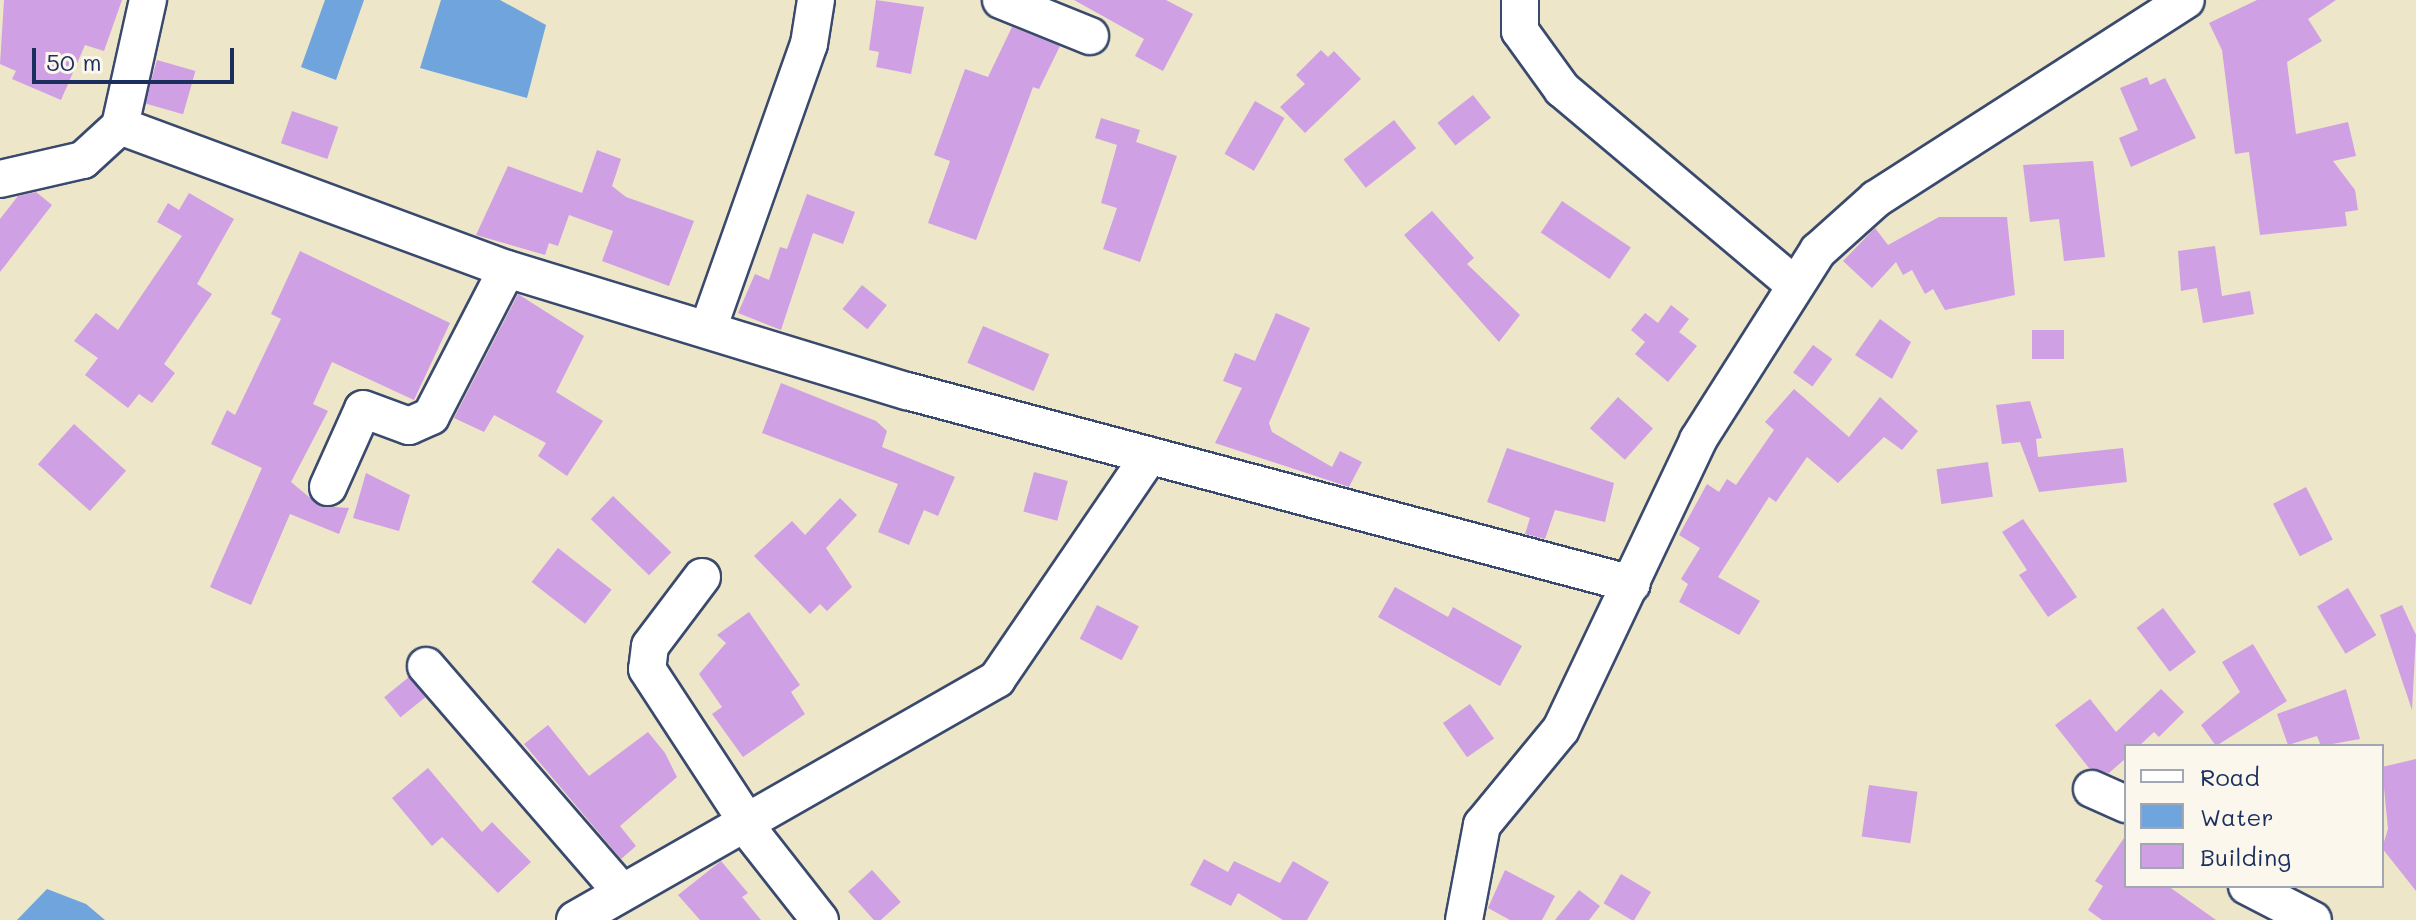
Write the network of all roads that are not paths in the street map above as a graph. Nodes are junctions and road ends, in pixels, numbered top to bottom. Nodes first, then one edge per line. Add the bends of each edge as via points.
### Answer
1 (148, 0) edge
2 (816, 0) edge
3 (1520, 0) edge
4 (2186, 0) edge
5 (1023, 2) edge
6 (1090, 36) dead end
7 (120, 126) junction
8 (0, 179) edge
9 (507, 269) junction
10 (1795, 285) junction
11 (708, 329) junction
12 (1149, 456) junction
13 (328, 487) dead end
14 (702, 577) dead end
15 (1632, 584) junction
16 (426, 666) dead end
17 (2092, 789) dead end
18 (2124, 803) edge
19 (744, 820) junction
20 (2251, 888) edge
21 (622, 892) junction
22 (2306, 918) edge
23 (575, 920) edge
24 (820, 920) edge
25 (1464, 920) edge

1 - 7 street
2 - 11 street via 809,44
3 - 10 street via 1520,31 1562,89
4 - 10 street via 1876,199 1818,251
5 - 6 street
7 - 8 street via 83,160
7 - 9 street
9 - 11 street
9 - 13 street via 431,416 409,426 363,409
10 - 15 street via 1698,440
11 - 12 street
12 - 15 street
12 - 19 street via 997,679
14 - 19 street via 650,646 647,669
15 - 25 street via 1561,729 1482,825
16 - 21 street
17 - 18 street
19 - 21 street
19 - 24 street
20 - 22 street
21 - 23 street

